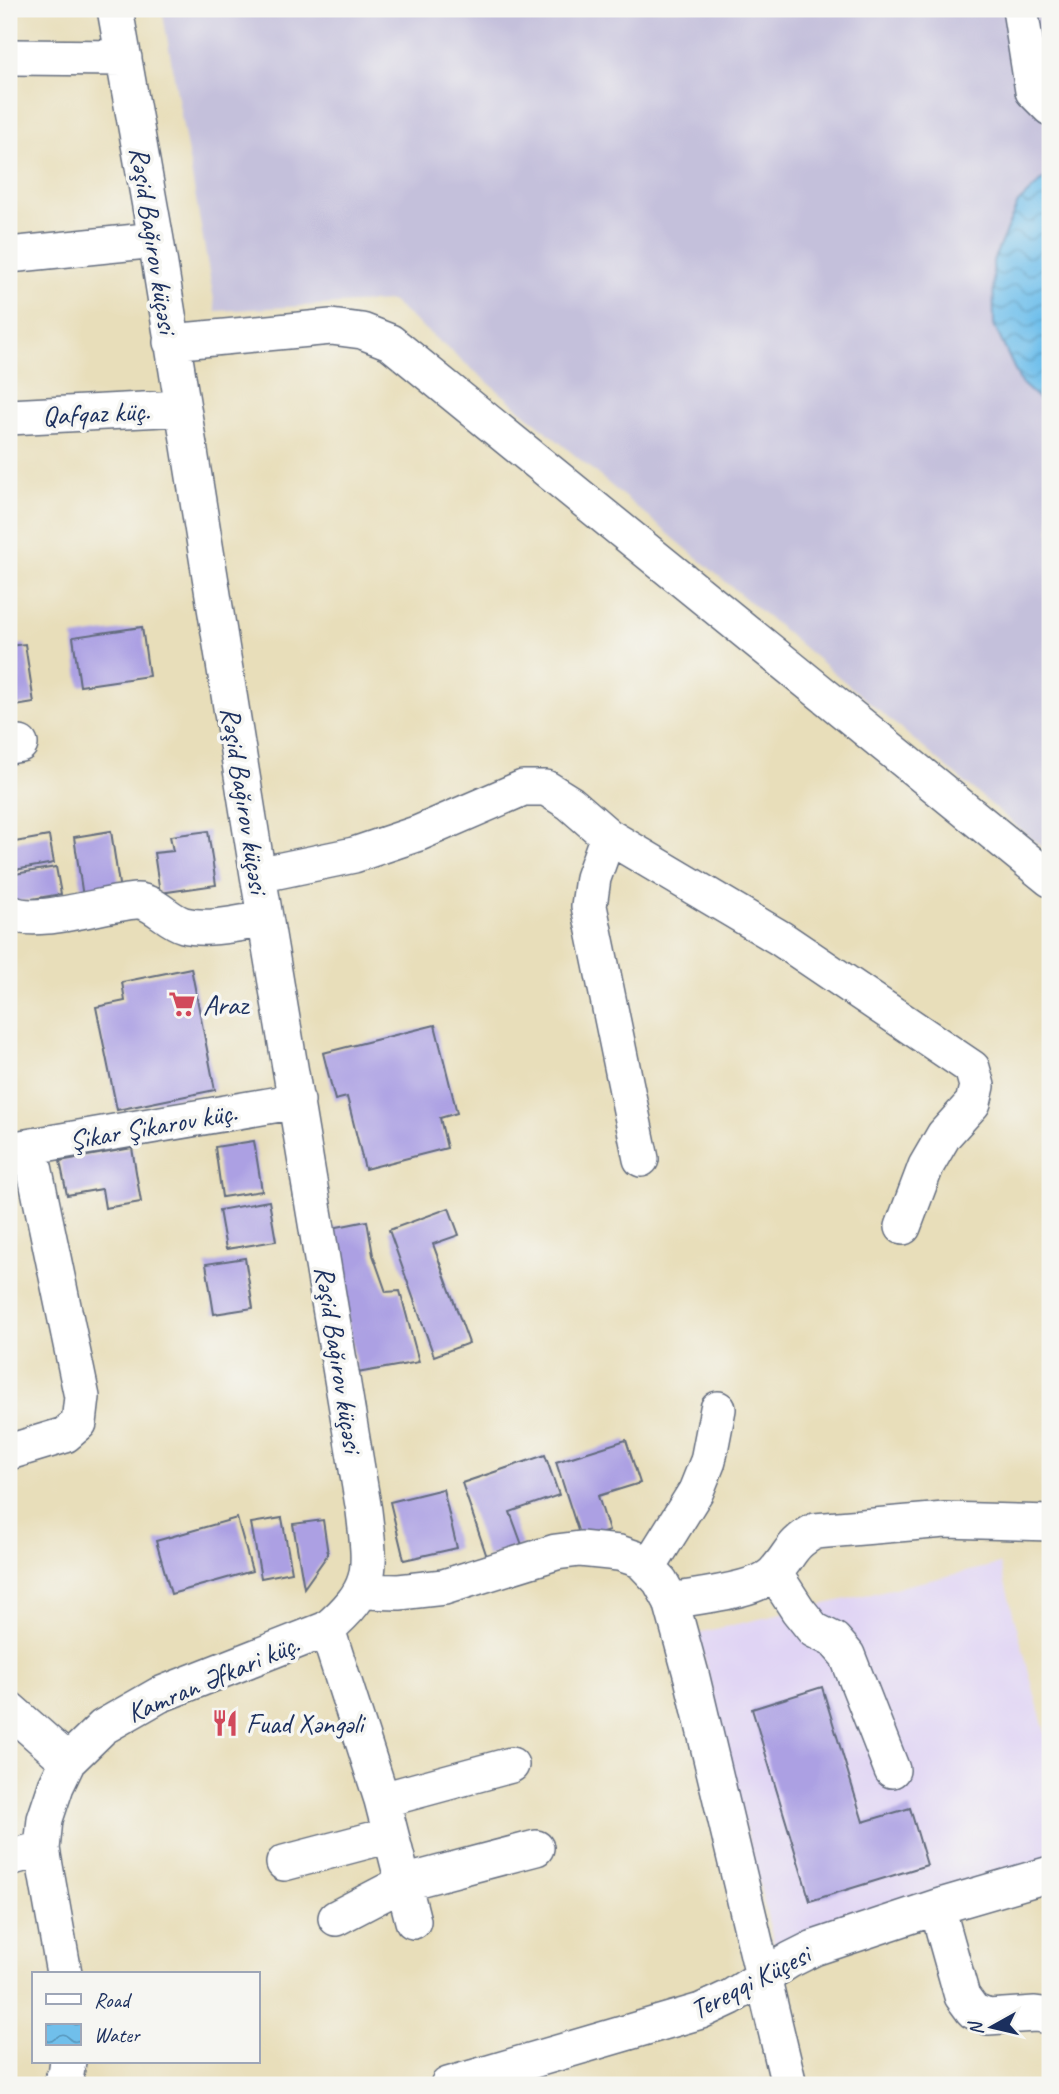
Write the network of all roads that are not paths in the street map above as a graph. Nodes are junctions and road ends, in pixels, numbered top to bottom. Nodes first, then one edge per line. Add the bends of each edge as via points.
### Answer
1 (115, 9) edge
2 (1020, 9) edge
3 (9, 57) edge
4 (124, 58) junction
5 (1050, 108) edge
6 (156, 240) junction
7 (9, 255) edge
8 (171, 342) junction
9 (182, 408) junction
10 (9, 417) edge
11 (608, 836) junction
12 (258, 875) junction
13 (1050, 879) edge
14 (9, 912) edge
15 (265, 919) junction
16 (297, 1101) junction
17 (20, 1148) edge
18 (641, 1159) dead end
19 (902, 1227) dead end
20 (718, 1409) dead end
21 (9, 1452) edge
22 (1050, 1523) edge
23 (648, 1568) junction
24 (774, 1573) junction
25 (363, 1591) junction
26 (671, 1601) junction
27 (327, 1629) junction
28 (9, 1709) edge
29 (68, 1761) junction
30 (511, 1765) dead end
31 (892, 1770) dead end
32 (382, 1800) junction
33 (390, 1835) junction
34 (536, 1848) dead end
35 (25, 1854) edge
36 (284, 1863) dead end
37 (1050, 1874) edge
38 (403, 1883) junction
39 (937, 1907) junction
40 (336, 1919) dead end
41 (413, 1921) dead end
42 (64, 1972) edge
43 (763, 1978) junction
44 (1050, 2016) edge
45 (448, 2085) edge
46 (789, 2085) edge

1 - 4 street, Rəşid Bağırov küçəsi
2 - 5 street via 1033,91
3 - 4 street
4 - 6 street, Rəşid Bağırov küçəsi
6 - 7 street
6 - 8 street, Rəşid Bağırov küçəsi
8 - 9 street, Rəşid Bağırov küçəsi
8 - 13 street via 331,327 362,331 390,342
9 - 10 street, Qafqaz küç.
9 - 12 street, Rəşid Bağırov küçəsi
11 - 12 street via 546,788 523,788 419,833 354,855
11 - 18 street via 589,906
11 - 19 street via 780,938 972,1068 977,1086 973,1103 944,1135 926,1166
12 - 15 street, Rəşid Bağırov küçəsi
14 - 15 street via 18,917 59,915 141,901 184,925
15 - 16 street, Rəşid Bağırov küçəsi
16 - 17 street, Şikar Şikarov küç.
16 - 25 street, Rəşid Bağırov küçəsi via 364,1511 369,1550
17 - 21 street via 82,1397 79,1423 65,1435
20 - 23 street via 708,1461 696,1491
22 - 24 street via 945,1520 815,1531 798,1540
23 - 25 street via 619,1553 580,1549 556,1552 444,1587
23 - 26 street
24 - 26 street via 759,1584
24 - 31 street via 814,1630 834,1640 847,1655
25 - 27 street, Kamran Əfkari küç.
26 - 43 street
27 - 29 street, Kamran Əfkari küç. via 159,1695 103,1727
27 - 32 street
28 - 29 street
29 - 35 street, Kamran Əfkari küç.
30 - 32 street
32 - 33 street
33 - 36 street
33 - 38 street
34 - 38 street
35 - 42 street, Kamran Əfkari küç.
37 - 39 street, Tereqqi Küçesi
38 - 40 street
38 - 41 street
39 - 43 street, Tereqqi Küçesi via 814,1948
39 - 44 street via 962,1996 973,2011 988,2017
43 - 45 street, Tereqqi Küçesi via 701,2011
43 - 46 street

